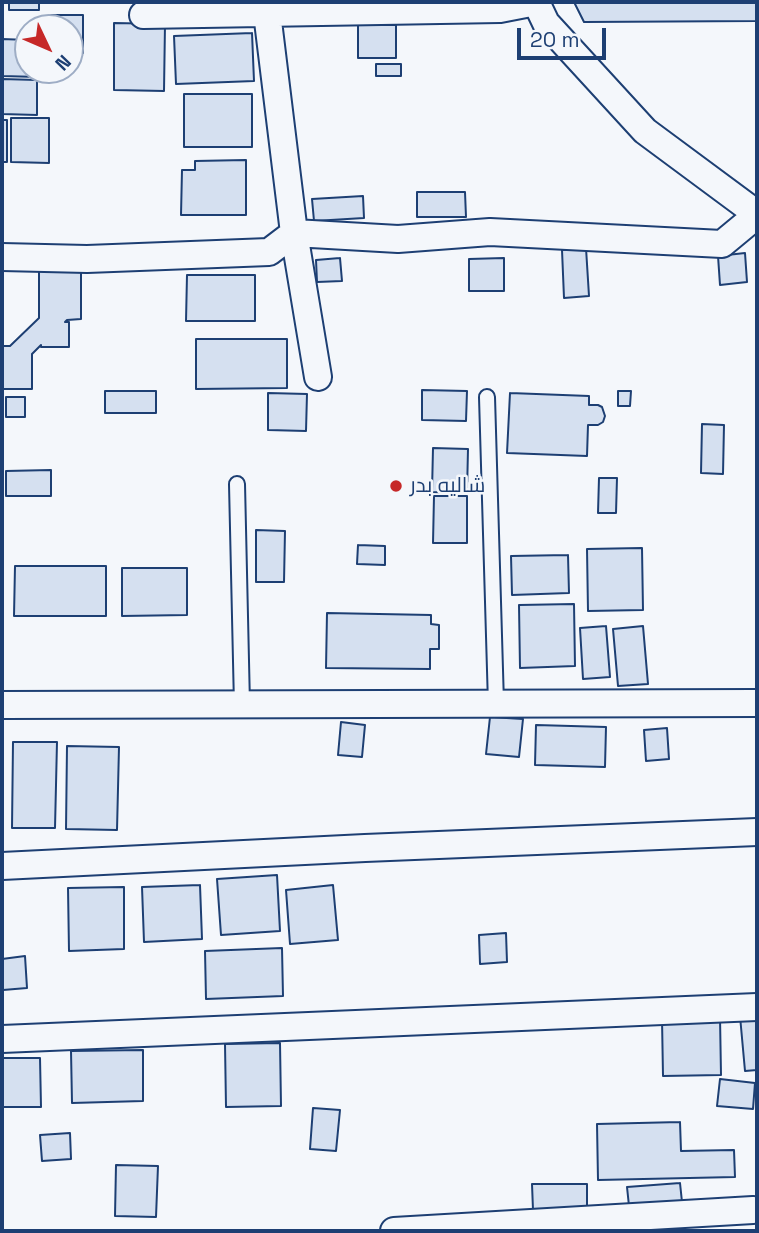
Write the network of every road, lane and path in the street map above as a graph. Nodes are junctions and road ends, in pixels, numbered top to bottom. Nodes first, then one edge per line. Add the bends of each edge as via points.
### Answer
1 (267, 13) junction
2 (143, 15) dead end
3 (757, 214) edge
4 (294, 233) junction
5 (2, 257) edge
6 (318, 377) dead end
7 (487, 397) dead end
8 (237, 484) dead end
9 (757, 703) edge
10 (496, 704) junction
11 (2, 705) edge
12 (242, 705) junction
13 (757, 832) edge
14 (2, 866) edge
15 (757, 1007) edge
16 (2, 1039) edge
17 (751, 1215) edge
18 (394, 1231) edge

1 - 2 street
1 - 3 street via 500,9 536,2 546,23 645,131
1 - 4 street
3 - 4 street via 722,244 490,232 398,239
4 - 5 street via 269,252 86,259
4 - 6 street
7 - 10 lane
8 - 12 lane
9 - 10 street
10 - 12 street
11 - 12 street
13 - 14 street
15 - 16 street
17 - 18 street

